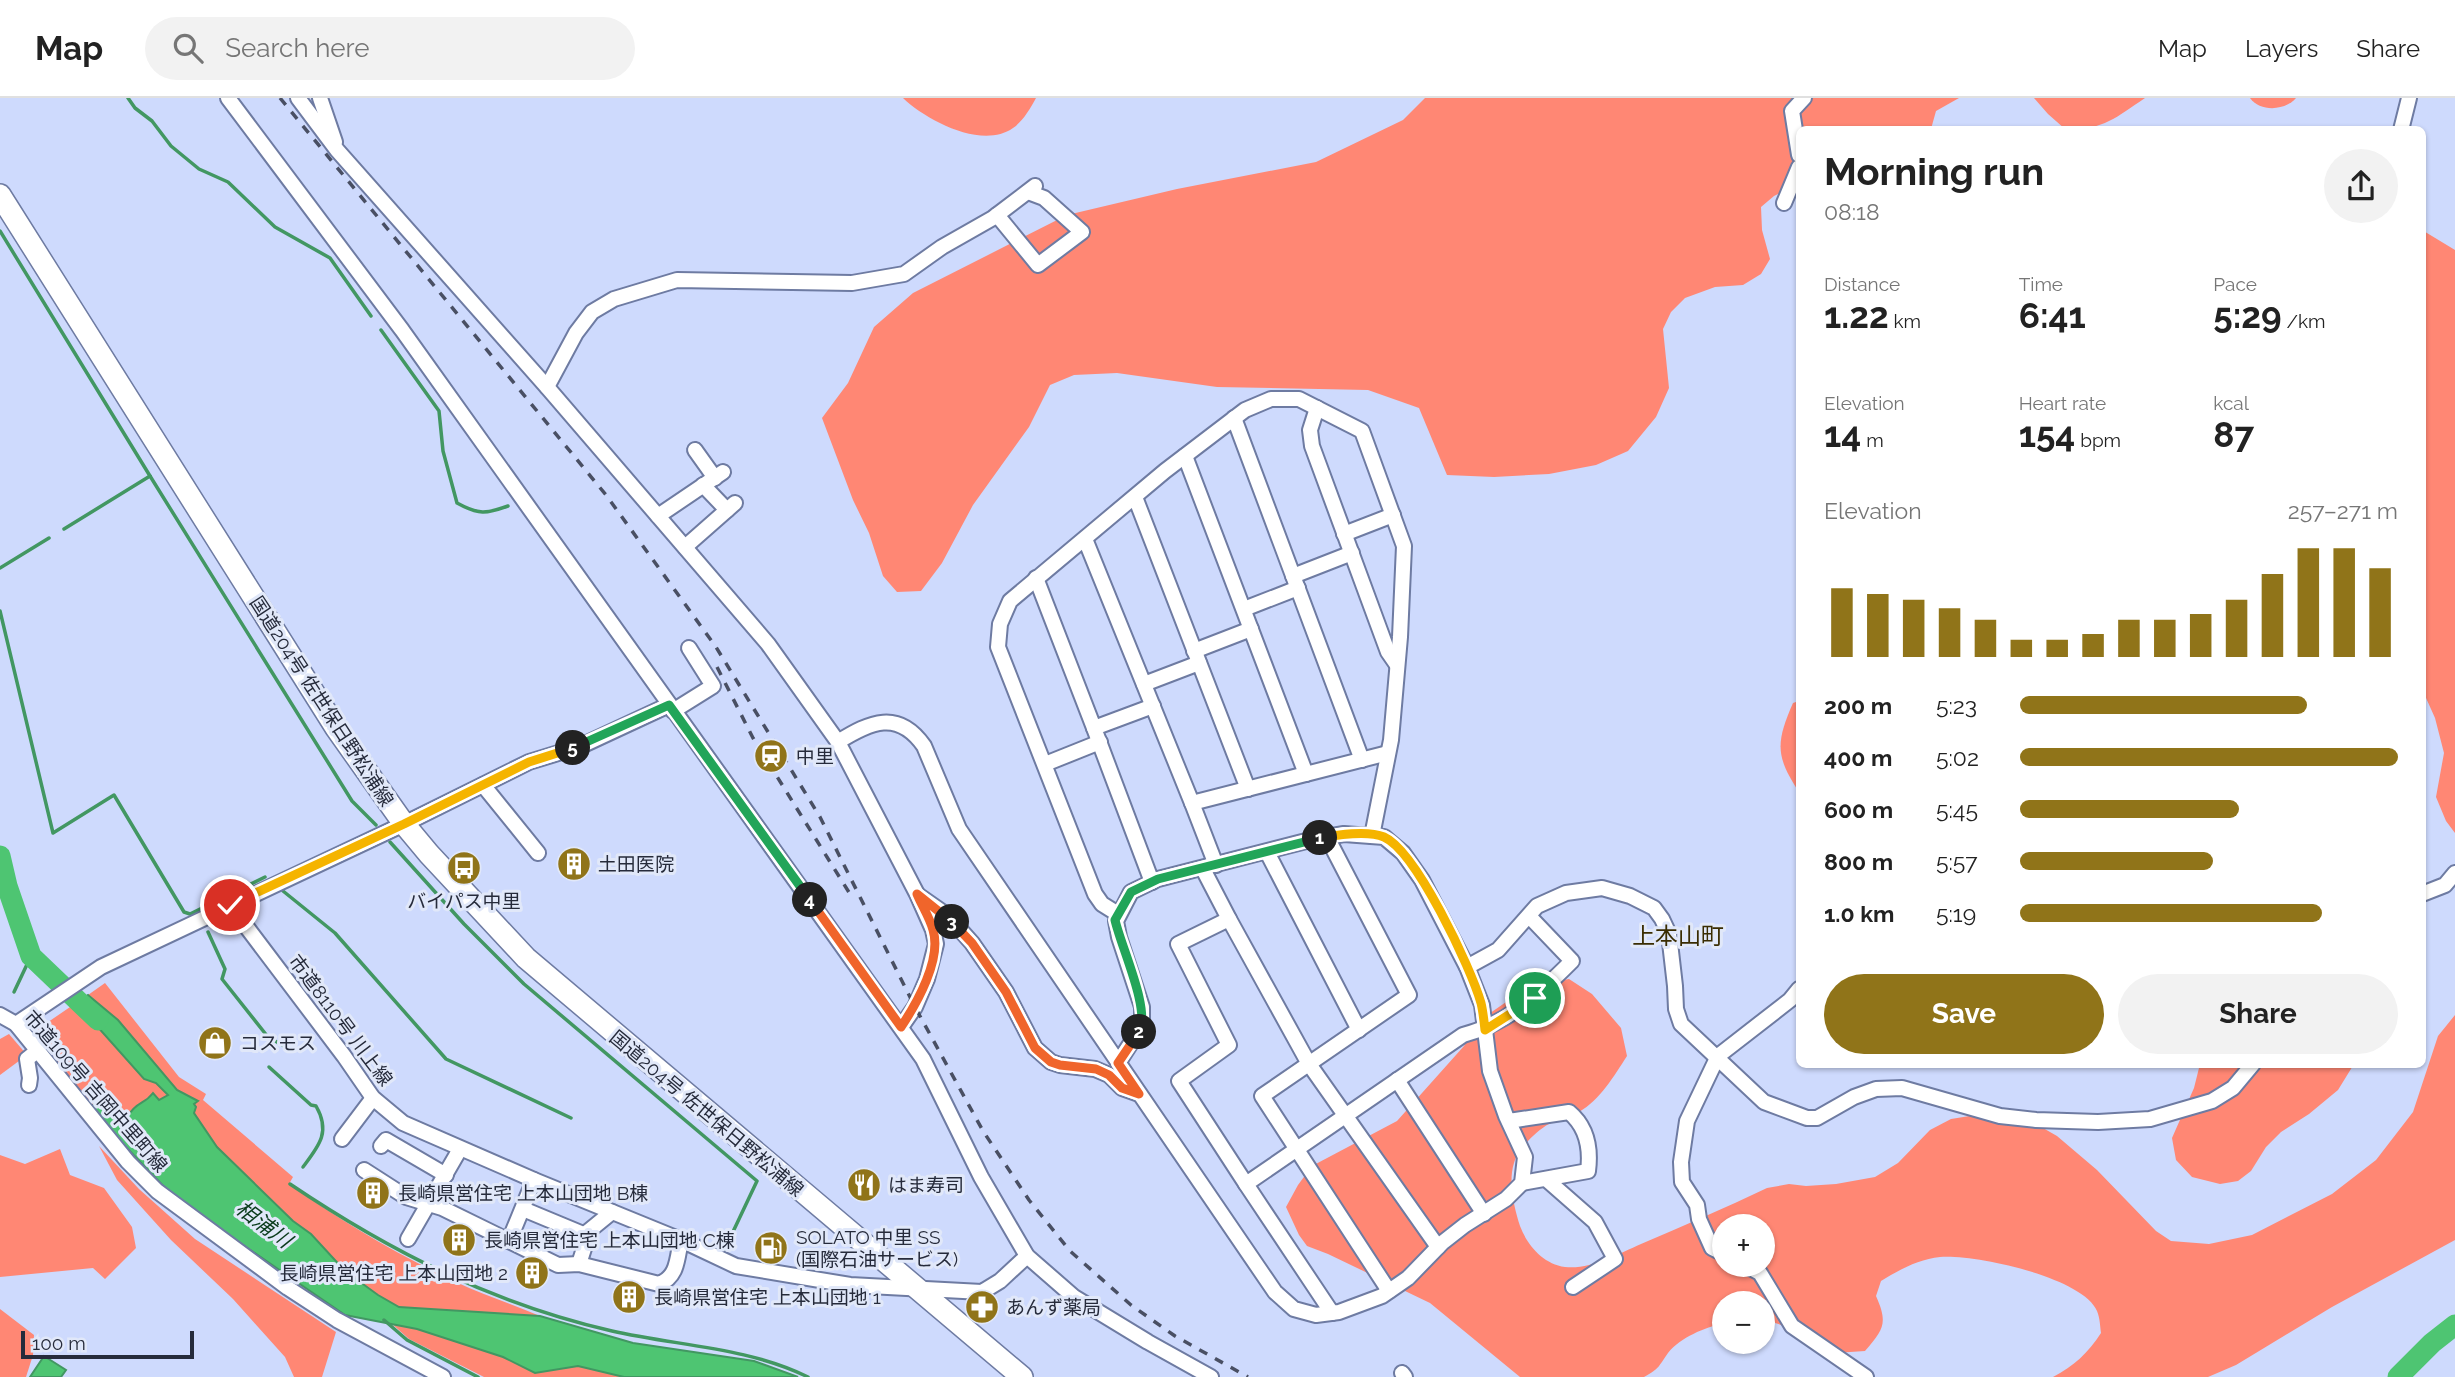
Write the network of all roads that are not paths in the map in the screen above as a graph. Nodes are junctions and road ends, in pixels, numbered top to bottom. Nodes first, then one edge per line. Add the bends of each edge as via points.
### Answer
1 (228, 98) edge
2 (298, 98) edge
3 (320, 98) edge
4 (1804, 98) edge
5 (2409, 98) edge
6 (2402, 126) edge
7 (1796, 137) edge
8 (337, 150) junction
9 (1796, 174) edge
10 (0, 195) edge
11 (1784, 203) dead end
12 (997, 215) junction
13 (547, 387) junction
14 (1317, 408) junction
15 (1234, 418) junction
16 (695, 450) dead end
17 (1185, 456) junction
18 (714, 478) junction
19 (1135, 497) junction
20 (1393, 515) junction
21 (658, 516) junction
22 (1344, 534) junction
23 (1085, 539) junction
24 (685, 548) junction
25 (1352, 554) junction
26 (1036, 578) junction
27 (1296, 582) junction
28 (1244, 609) junction
29 (1251, 629) junction
30 (689, 648) dead end
31 (1197, 657) junction
32 (1397, 665) junction
33 (1144, 684) junction
34 (1153, 706) junction
35 (671, 708) junction
36 (1097, 735) junction
37 (838, 742) junction
38 (1388, 753) junction
39 (1362, 760) junction
40 (1045, 764) junction
41 (1306, 774) junction
42 (483, 785) junction
43 (1248, 789) junction
44 (1192, 803) junction
45 (404, 824) junction
46 (1373, 836) junction
47 (1327, 837) junction
48 (1268, 852) junction
49 (538, 853) dead end
50 (1209, 867) junction
51 (2455, 873) edge
52 (1152, 882) junction
53 (2426, 892) edge
54 (917, 894) junction
55 (230, 905) junction
56 (1118, 914) junction
57 (1529, 916) junction
58 (1229, 919) junction
59 (1467, 967) junction
60 (1796, 993) edge
61 (0, 1015) edge
62 (16, 1024) junction
63 (901, 1027) junction
64 (1359, 1030) junction
65 (1485, 1030) junction
66 (37, 1051) junction
67 (1718, 1056) junction
68 (1118, 1063) junction
69 (1309, 1064) junction
70 (2250, 1068) edge
71 (1397, 1080) junction
72 (29, 1085) dead end
73 (1139, 1094) junction
74 (373, 1098) junction
75 (1345, 1116) junction
76 (1509, 1121) junction
77 (403, 1122) junction
78 (342, 1139) dead end
79 (381, 1146) dead end
80 (398, 1147) junction
81 (460, 1149) junction
82 (1296, 1149) junction
83 (363, 1170) dead end
84 (446, 1175) junction
85 (1546, 1179) junction
86 (534, 1180) junction
87 (1521, 1183) junction
88 (1246, 1184) junction
89 (428, 1205) junction
90 (523, 1209) junction
91 (612, 1212) junction
92 (1485, 1214) junction
93 (585, 1234) junction
94 (408, 1239) dead end
95 (681, 1240) junction
96 (509, 1241) junction
97 (1438, 1247) junction
98 (1712, 1248) edge
99 (1027, 1256) junction
100 (579, 1264) junction
101 (1762, 1277) edge
102 (1573, 1287) dead end
103 (915, 1288) junction
104 (1389, 1291) junction
105 (1332, 1313) junction
106 (443, 1377) edge
107 (1022, 1377) edge
108 (1211, 1377) edge
109 (1866, 1377) edge

1 - 35 street via 402,330
2 - 8 street
3 - 8 street
4 - 7 street via 1792,111
5 - 6 street
8 - 13 street
9 - 11 street
10 - 45 highway, 国道204号 佐世保日野松浦線 via 336,728
12 - 12 street via 1032,189 1082,232 1038,265
12 - 13 street via 904,274 852,283 677,279 614,299 592,312 576,333
13 - 21 street
14 - 15 street via 1299,399 1271,398
14 - 20 street via 1362,431
14 - 22 street via 1310,430 1312,446
15 - 17 street
15 - 27 street
16 - 18 street
17 - 19 street
17 - 28 street
18 - 21 street
18 - 24 street via 731,507
19 - 23 street
19 - 31 street
20 - 22 street
20 - 32 street via 1404,546
21 - 24 street
22 - 25 street
23 - 26 street
23 - 33 street
24 - 37 street via 768,644
25 - 27 street
25 - 32 street
26 - 36 street
26 - 40 street via 1010,601 1000,624 999,647
27 - 28 street
27 - 39 street
28 - 29 street
29 - 31 street
29 - 41 street
30 - 35 street via 713,686
31 - 33 street
31 - 43 street
32 - 38 street
33 - 34 street
34 - 36 street
34 - 44 street
35 - 42 street via 581,746 529,762
35 - 63 street
36 - 40 street
36 - 52 street
37 - 54 street
37 - 68 street via 864,726 889,721 916,735 959,829
38 - 39 street
38 - 46 street
39 - 41 street
40 - 56 street via 1095,894
41 - 43 street
42 - 45 street
42 - 49 street
43 - 44 street
44 - 50 street
45 - 55 street
45 - 103 highway, 国道204号 佐世保日野松浦線 via 526,958
46 - 47 street
46 - 59 street via 1384,837 1403,853
47 - 48 street
47 - 64 street via 1409,995
48 - 50 street
48 - 64 street
50 - 52 street
50 - 58 street
51 - 53 street via 2445,885
52 - 56 street via 1131,892
54 - 63 street via 936,944 927,979
54 - 73 street via 948,916 972,943 1006,992 1035,1048 1051,1062 1096,1069
55 - 62 street via 101,967
55 - 74 street, 市道8110号 川上線
56 - 68 street via 1119,937 1142,1007 1142,1026
57 - 59 street via 1498,950
57 - 65 street via 1572,961 1535,998
57 - 67 street via 1537,906 1566,893 1602,888 1654,908 1668,934 1681,1024
58 - 69 street
58 - 88 street via 1178,944 1228,1045 1179,1082
59 - 65 street via 1482,1005
60 - 67 street
61 - 62 street, 市道109号 吉岡中里町線
62 - 66 street, 市道109号 吉岡中里町線
63 - 99 street via 923,1059 981,1177
64 - 69 street
65 - 71 street via 1463,1035
65 - 76 street via 1490,1071
66 - 72 street via 27,1059
66 - 106 street, 市道109号 吉岡中里町線 via 157,1191 327,1314
67 - 70 street via 1764,1102 1807,1118 1817,1118 1876,1088 1902,1088 2000,1116 2098,1122 2150,1119 2212,1101 2233,1088
67 - 98 street via 1687,1121 1681,1162 1682,1182 1698,1205
68 - 73 street
69 - 75 street
69 - 82 street via 1262,1097
71 - 75 street
71 - 92 street
73 - 105 street via 1275,1292 1294,1309 1316,1315
74 - 77 street, 市道8110号 川上線
74 - 78 street
75 - 82 street
75 - 97 street
76 - 85 street via 1569,1112 1579,1120 1591,1154 1588,1171
76 - 87 street via 1525,1157
77 - 80 street
77 - 81 street, 市道8110号 川上線
79 - 80 street via 386,1140
80 - 84 street
81 - 84 street
81 - 86 street, 市道8110号 川上線
82 - 88 street
82 - 104 street
83 - 89 street
84 - 89 street
85 - 87 street
85 - 102 street via 1595,1222 1615,1259
86 - 90 street
86 - 91 street, 市道8110号 川上線
87 - 92 street
88 - 105 street
89 - 94 street
89 - 96 street
90 - 93 street
90 - 96 street
91 - 93 street
91 - 95 street, 市道8110号 川上線
92 - 97 street
93 - 100 street
95 - 100 street via 674,1274 659,1284
95 - 103 street, 市道8110号 川上線 via 736,1266 850,1285
96 - 100 street via 558,1265
97 - 104 street
99 - 103 street, 市道8110号 川上線 via 982,1292
99 - 108 street via 1074,1297
101 - 109 street via 1792,1326
103 - 107 highway, 国道204号 佐世保日野松浦線
104 - 105 street

